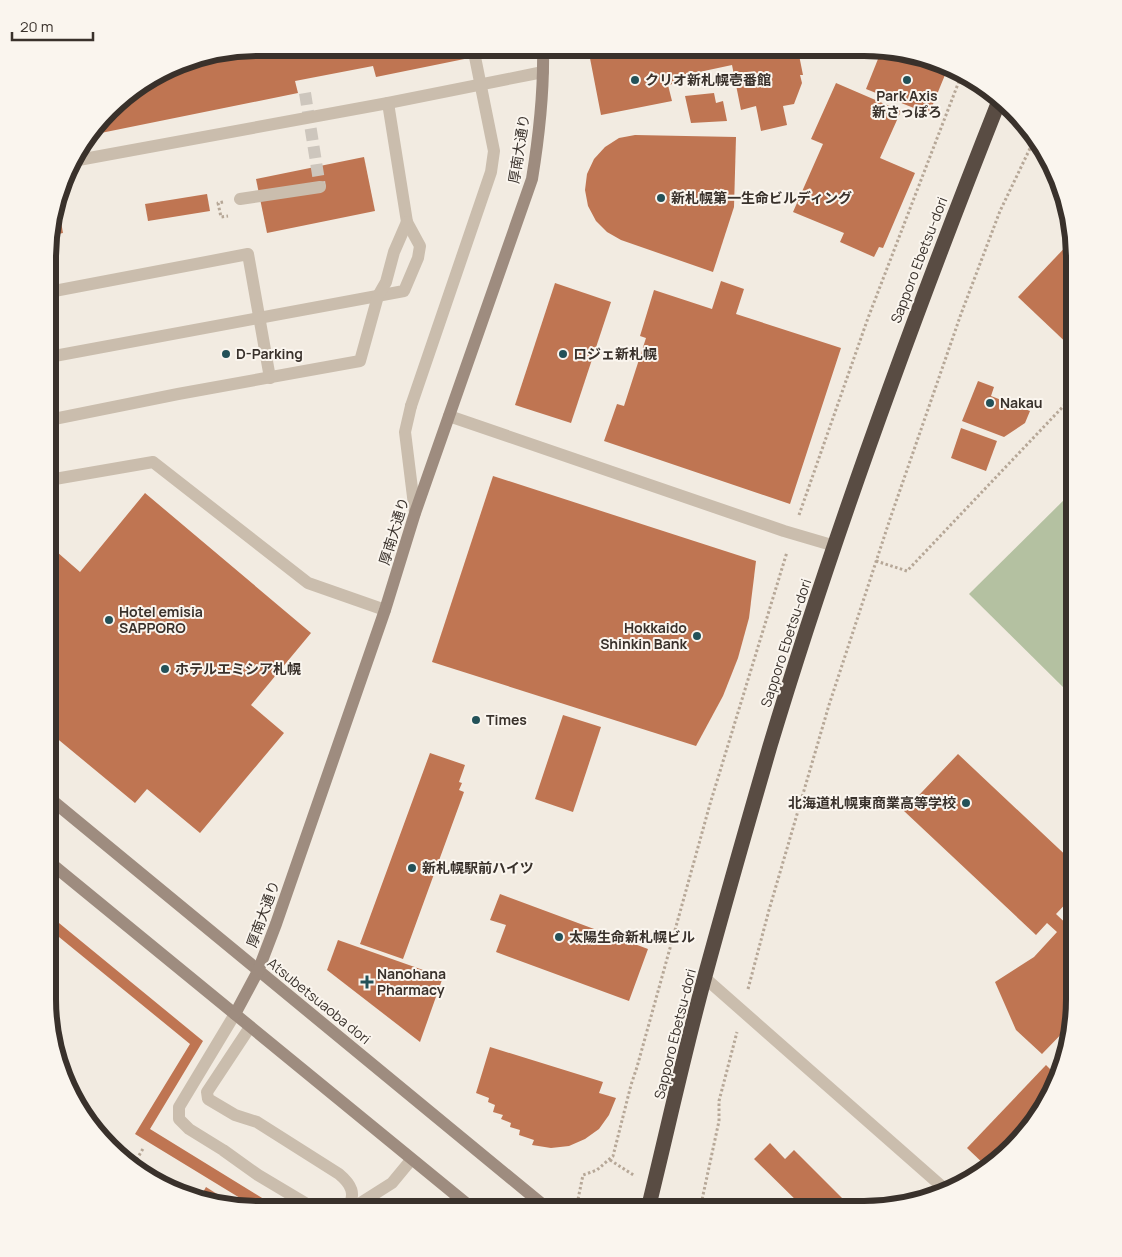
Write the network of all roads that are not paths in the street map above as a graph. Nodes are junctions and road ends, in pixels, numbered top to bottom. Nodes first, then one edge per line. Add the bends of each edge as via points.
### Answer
1 (543, 56) edge
2 (475, 57) dead end
3 (543, 72) junction
4 (388, 103) junction
5 (997, 106) edge
6 (82, 158) edge
7 (320, 187) dead end
8 (240, 199) dead end
9 (407, 222) junction
10 (56, 291) edge
11 (378, 296) junction
12 (260, 318) junction
13 (56, 356) edge
14 (270, 378) junction
15 (449, 416) junction
16 (56, 419) edge
17 (56, 479) edge
18 (415, 512) junction
19 (835, 546) junction
20 (385, 610) junction
21 (56, 804) edge
22 (56, 868) edge
23 (258, 971) junction
24 (705, 978) junction
25 (235, 1014) junction
26 (250, 1027) junction
27 (411, 1160) junction
28 (940, 1185) edge
29 (302, 1201) edge
30 (351, 1201) edge
31 (364, 1201) edge
32 (463, 1201) edge
33 (538, 1201) edge
34 (650, 1201) edge

1 - 3 street, 厚南大通り
2 - 18 street, bridge via 494,151 492,172 411,406 405,432
3 - 4 street
3 - 15 street, 厚南大通り via 540,129 532,179
4 - 6 street
4 - 9 street
5 - 19 highway, Sapporo Ebetsu-dori via 884,401
7 - 8 street
9 - 11 street
9 - 11 street via 420,246 418,258 404,291
10 - 12 street via 248,254
11 - 12 street
11 - 14 street via 360,361
12 - 13 street
12 - 14 street
14 - 16 street
15 - 18 street, 厚南大通り
15 - 19 street
17 - 20 street via 153,462 308,583
18 - 20 street, 厚南大通り
19 - 24 highway, Sapporo Ebetsu-dori via 771,744
20 - 23 street, 厚南大通り
21 - 23 street, Atsubetsuaoba dori
22 - 25 street
23 - 25 street, 厚南大通り
23 - 33 street, Atsubetsuaoba dori
24 - 28 street
24 - 34 highway, Sapporo Ebetsu-dori
25 - 26 street
25 - 29 street via 180,1106 179,1119 258,1175
26 - 27 street
26 - 30 street via 207,1092 208,1099 235,1115 257,1122 339,1174 349,1183
27 - 31 street via 392,1183
27 - 32 street

